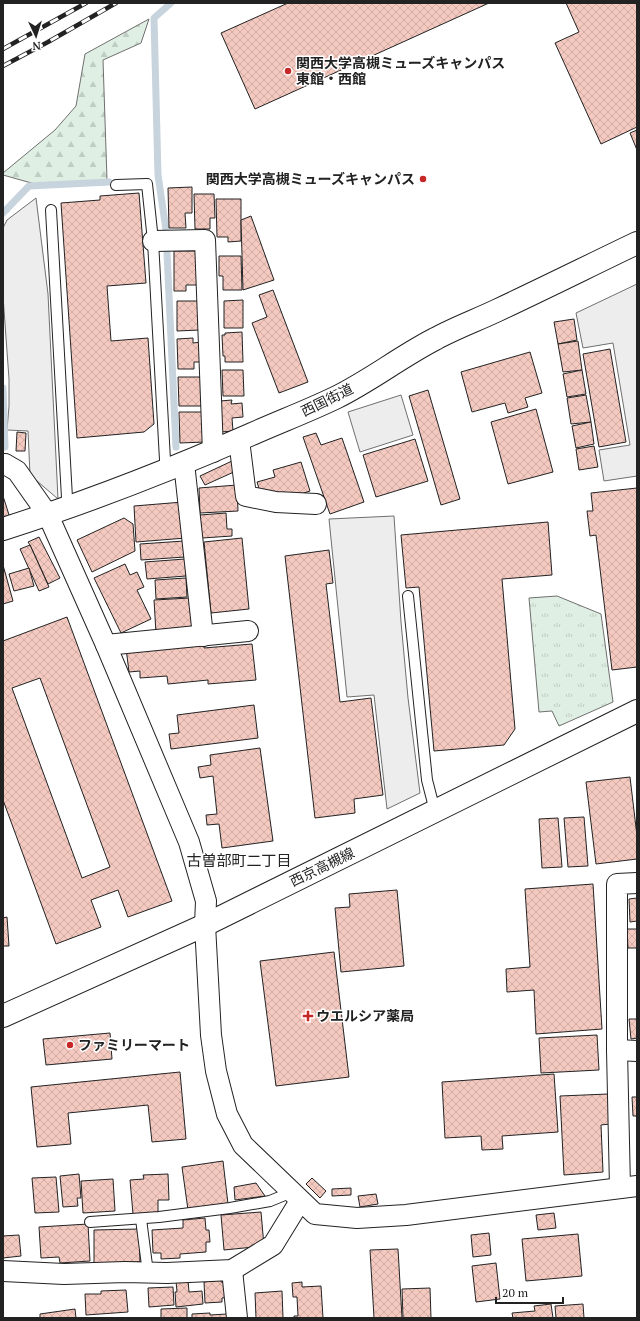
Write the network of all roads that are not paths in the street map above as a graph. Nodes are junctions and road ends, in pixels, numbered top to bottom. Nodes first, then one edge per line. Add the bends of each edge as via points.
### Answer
1 (116, 185) dead end
2 (51, 210) dead end
3 (163, 241) junction
4 (637, 243) edge
5 (239, 440) junction
6 (213, 452) junction
7 (3, 464) edge
8 (176, 466) junction
9 (316, 504) dead end
10 (69, 508) junction
11 (48, 515) junction
12 (3, 529) edge
13 (408, 596) dead end
14 (248, 631) dead end
15 (203, 636) junction
16 (106, 645) junction
17 (637, 710) edge
18 (435, 811) junction
19 (637, 883) edge
20 (205, 925) junction
21 (3, 1016) edge
22 (617, 1050) junction
23 (637, 1051) edge
24 (628, 1187) edge
25 (296, 1197) junction
26 (142, 1218) junction
27 (90, 1222) dead end
28 (232, 1270) junction
29 (3, 1271) edge
30 (148, 1273) junction
31 (237, 1318) edge

1 - 3 lane via 147,184
2 - 10 lane
3 - 6 street via 205,240
3 - 8 lane via 165,460
4 - 5 main road, 西国街道 via 435,339 335,398
5 - 6 main road, 西国街道
5 - 9 street via 246,496 276,502
6 - 8 main road, 西国街道
7 - 11 street via 17,471
8 - 10 main road, 西国街道
8 - 15 street
10 - 11 main road, 西国街道
11 - 12 main road, 西国街道
11 - 16 street
13 - 18 lane via 426,774
14 - 15 street
15 - 16 street
16 - 20 street via 189,842 206,901
17 - 18 main road, 西京高槻線
18 - 20 main road, 西京高槻線
19 - 22 street via 617,884
20 - 21 main road, 西京高槻線
20 - 25 street via 211,1035 216,1071 227,1114 243,1146
22 - 23 street
22 - 24 street
24 - 25 street via 406,1215 357,1218 315,1214
25 - 26 lane
25 - 28 street via 273,1245
26 - 27 lane
26 - 30 lane
28 - 30 street
28 - 31 street
29 - 30 street via 64,1274

